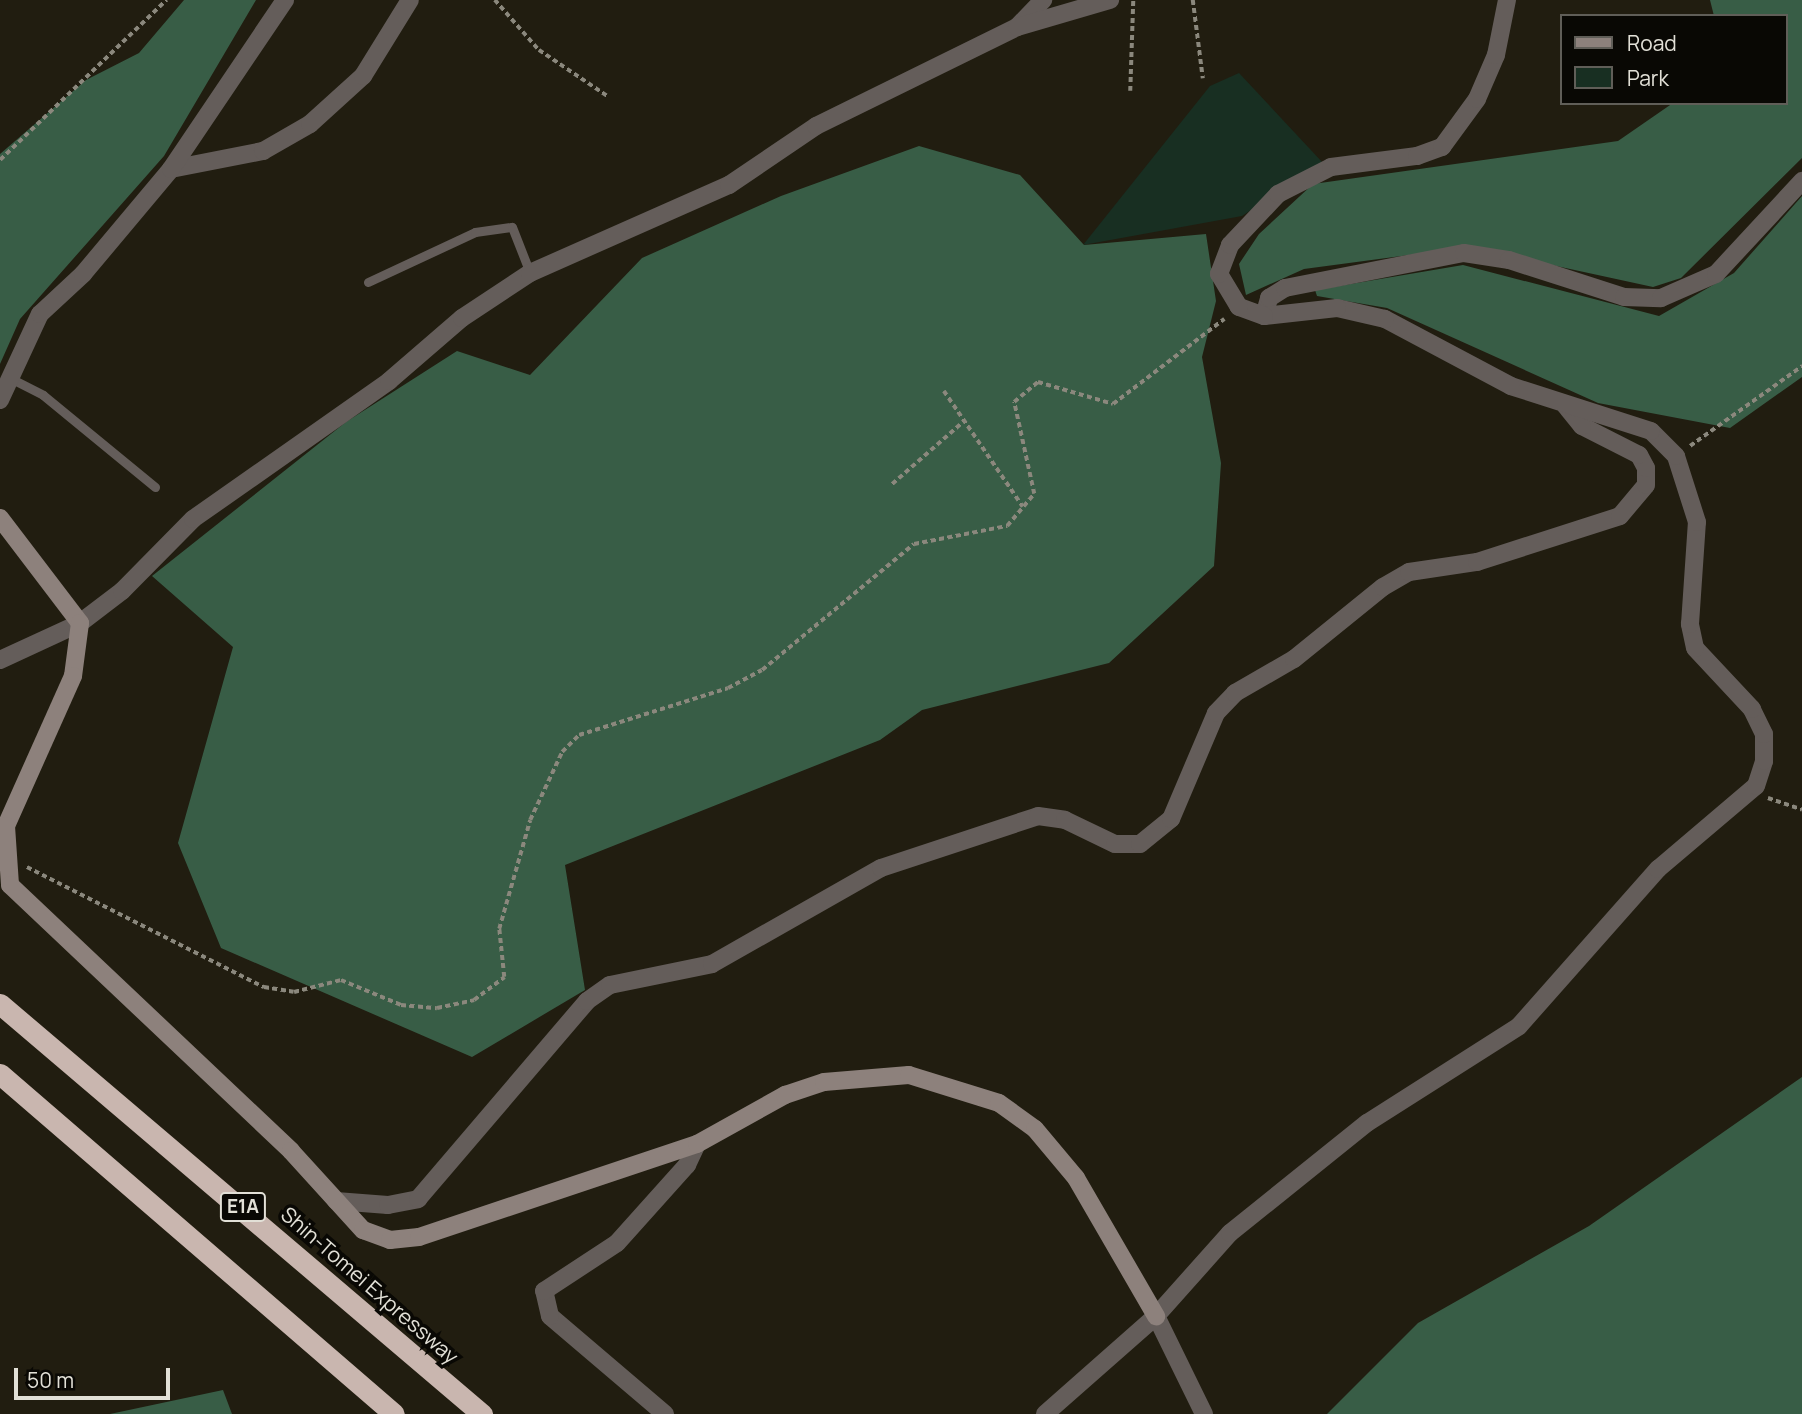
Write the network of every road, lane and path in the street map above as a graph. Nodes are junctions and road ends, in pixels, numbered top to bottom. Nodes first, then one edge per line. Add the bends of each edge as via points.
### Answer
1 (166, 0) edge
2 (285, 0) edge
3 (410, 0) edge
4 (495, 0) edge
5 (1044, 0) edge
6 (1110, 0) edge
7 (1133, 0) edge
8 (1193, 0) edge
9 (1507, 0) edge
10 (1017, 27) junction
11 (1203, 78) dead end
12 (1130, 91) dead end
13 (608, 97) dead end
14 (0, 160) edge
15 (171, 169) junction
16 (1802, 181) edge
17 (530, 273) junction
18 (368, 282) dead end
19 (1239, 307) junction
20 (1264, 316) junction
21 (1802, 366) edge
22 (10, 378) junction
23 (944, 391) dead end
24 (0, 400) edge
25 (1566, 406) junction
26 (964, 421) junction
27 (1676, 456) junction
28 (892, 484) dead end
29 (155, 487) dead end
30 (1023, 507) junction
31 (0, 518) edge
32 (80, 623) junction
33 (0, 660) edge
34 (1756, 786) junction
35 (1802, 810) edge
36 (4, 856) junction
37 (0, 1004) edge
38 (0, 1074) edge
39 (697, 1144) junction
40 (337, 1201) junction
41 (1156, 1316) junction
42 (394, 1414) edge
43 (482, 1414) edge
44 (665, 1414) edge
45 (1045, 1414) edge
46 (1204, 1414) edge

1 - 14 path
2 - 15 street
3 - 15 street via 363,76 310,124 262,151
4 - 13 path via 538,50
5 - 10 street
6 - 10 street
7 - 12 path
8 - 11 path
9 - 19 street via 1496,55 1477,99 1442,148 1417,156 1331,167 1278,194 1230,245 1219,274
10 - 17 street via 816,126 729,186
15 - 22 street via 83,274 40,314
16 - 20 street via 1716,274 1661,298 1624,297 1509,260 1464,253 1285,288 1269,298
17 - 18 lane via 512,227 475,232
17 - 32 street via 462,318 389,381 192,519 122,591
19 - 20 street
19 - 30 path via 1113,404 1038,382 1014,402 1034,494
20 - 25 street via 1337,308 1385,319 1511,386
21 - 27 path
22 - 24 street
22 - 29 lane via 43,395
23 - 26 path
25 - 27 street via 1651,431
25 - 40 street via 1583,426 1643,462 1646,485 1620,516 1477,562 1409,572 1383,587 1294,659 1235,692 1216,713 1171,819 1140,844 1115,844 1065,820 1038,816 881,868 712,964 610,985 587,1002 418,1199 388,1205
26 - 28 path
26 - 30 path
27 - 34 street via 1697,522 1692,636 1695,648 1752,709 1764,734 1765,761
30 - 36 path via 1007,526 914,544 761,670 728,688 579,735 562,752 530,820 499,929 504,977 474,1000 437,1008 401,1005 341,980 295,992 264,987
31 - 32 street
32 - 33 street
32 - 36 street via 73,676 6,826
34 - 35 path via 1769,799
34 - 41 street via 1658,869 1519,1026 1367,1123 1230,1233
36 - 40 street via 10,886
37 - 43 highway, Shin-Tomei Expressway / E1A
38 - 42 highway, E1A
39 - 40 street via 419,1237 390,1240 363,1230
39 - 41 street via 785,1095 824,1082 909,1075 952,1085 999,1103 1035,1129 1076,1178
39 - 44 street via 687,1165 617,1243 544,1291 550,1316
41 - 45 street
41 - 46 street

